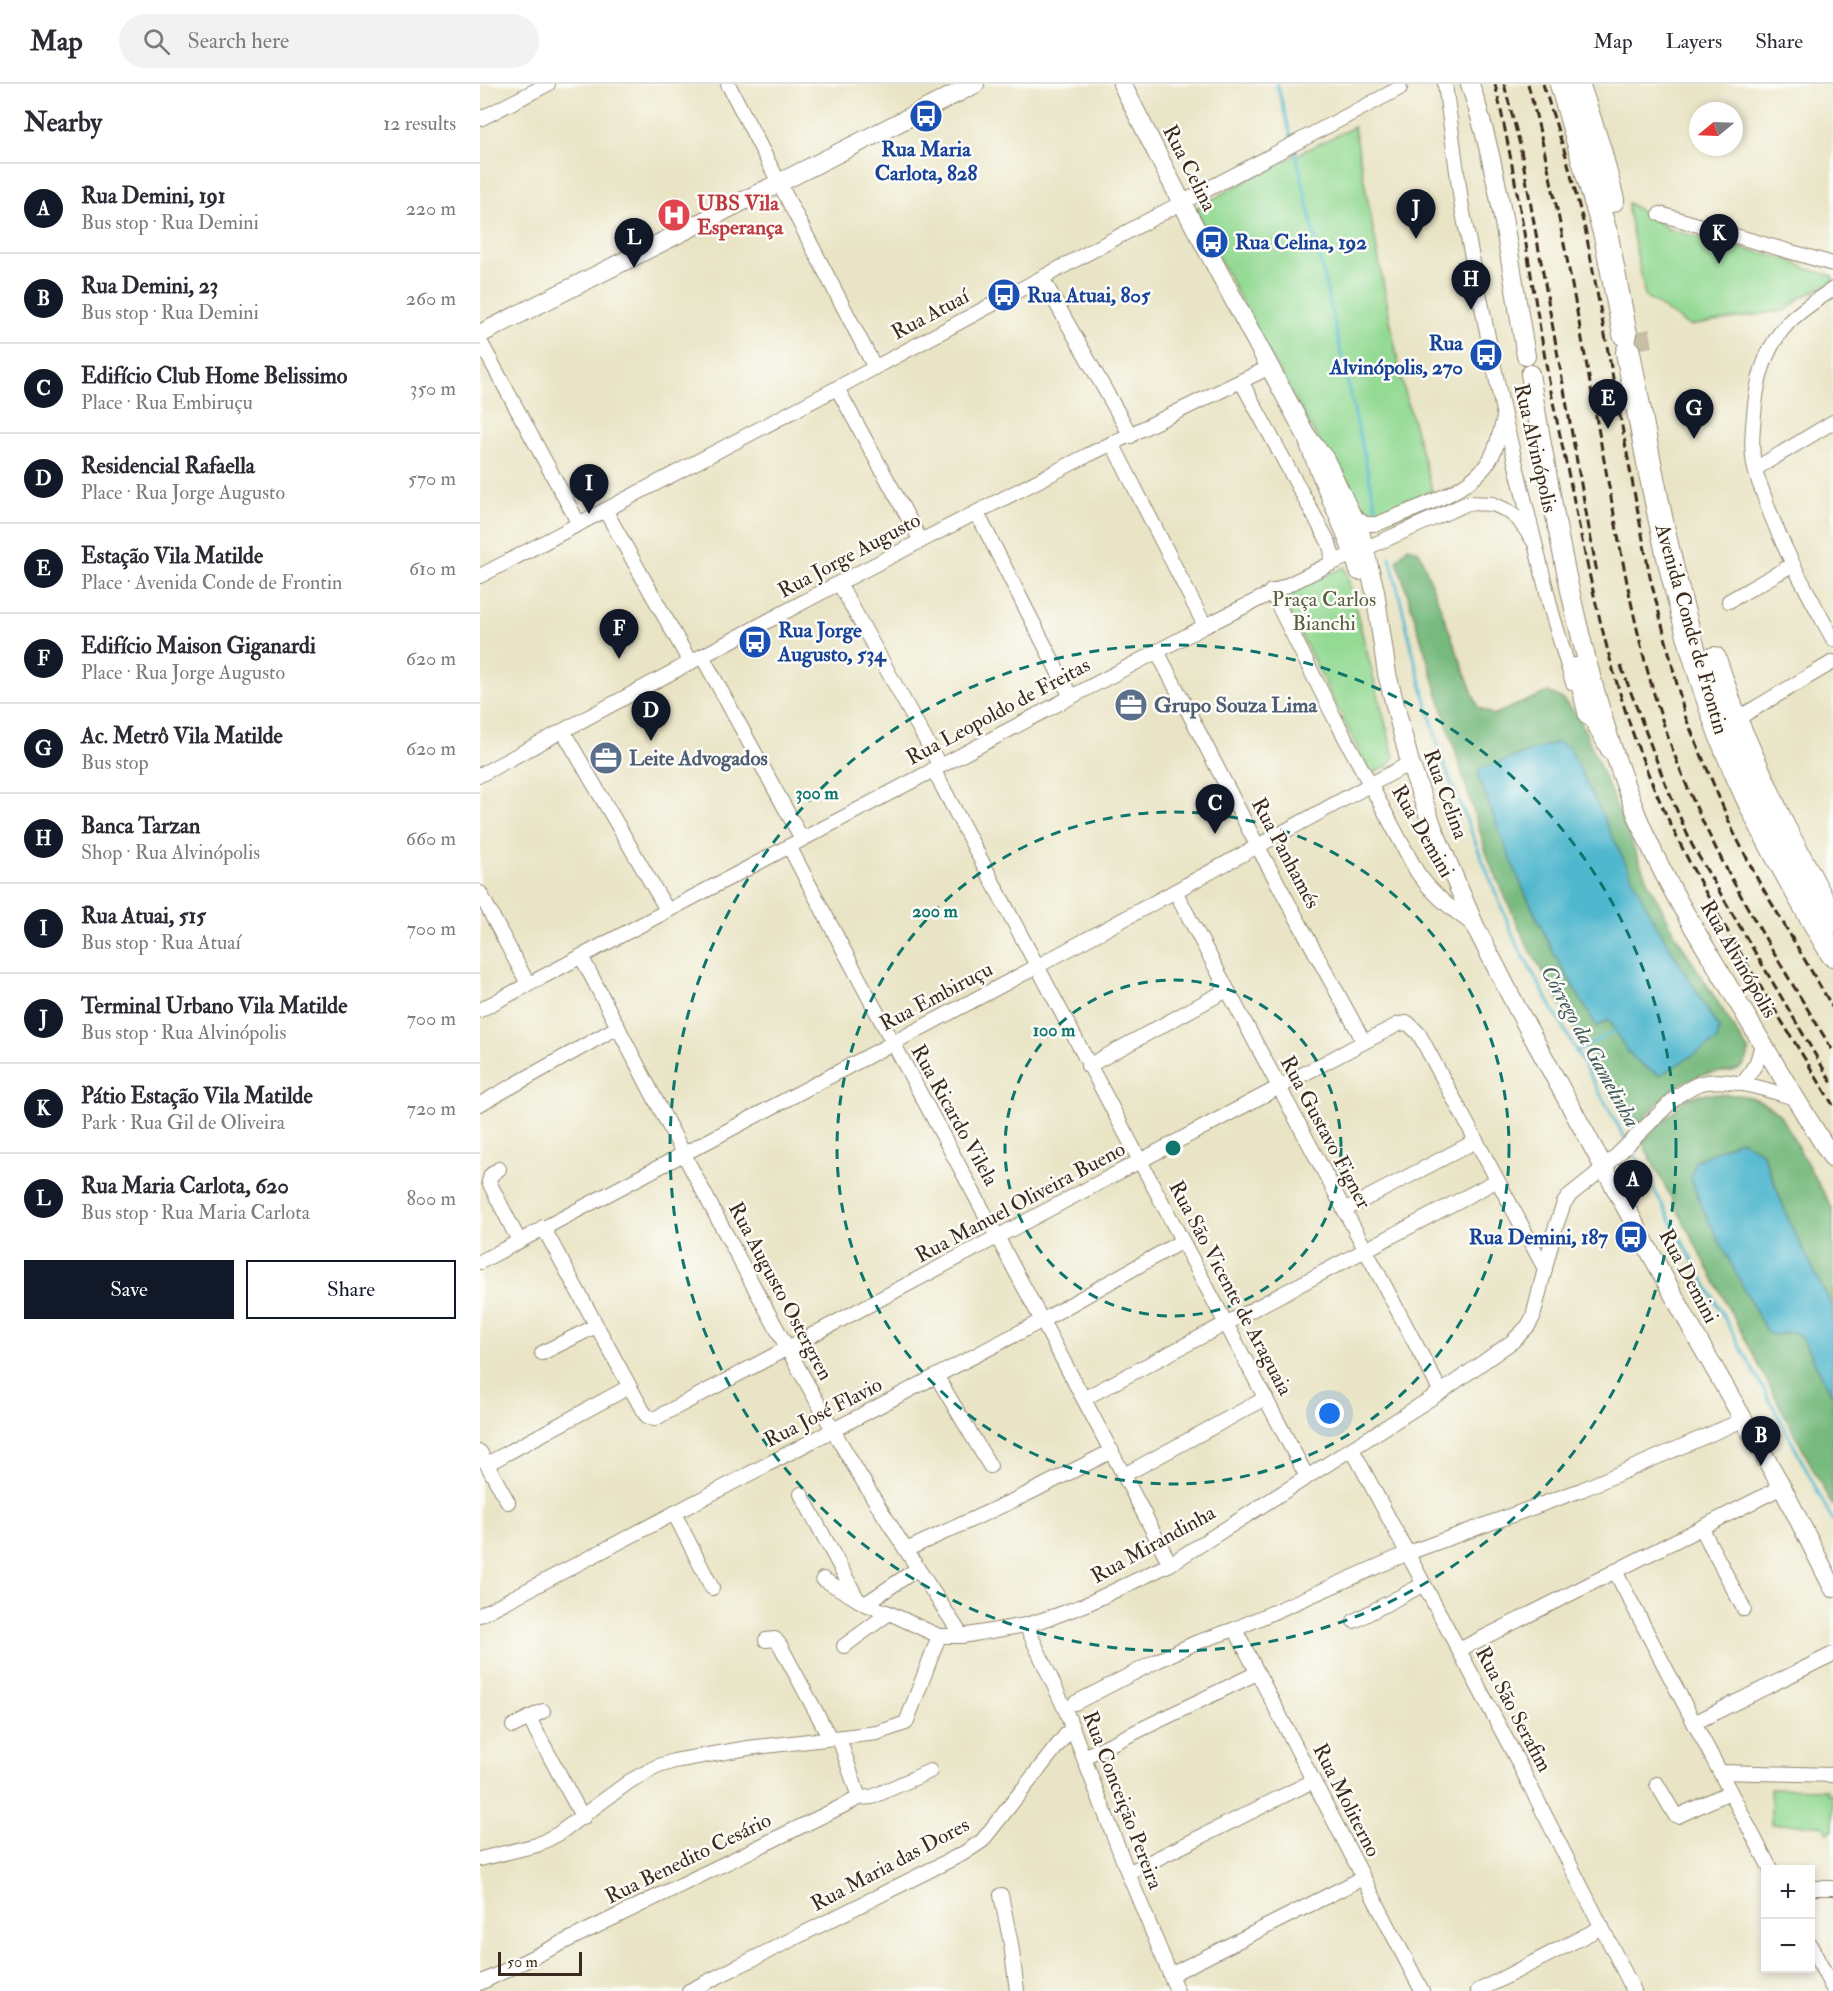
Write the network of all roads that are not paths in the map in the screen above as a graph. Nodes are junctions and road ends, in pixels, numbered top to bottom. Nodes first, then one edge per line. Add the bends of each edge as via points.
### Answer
1 (548, 84) edge
2 (728, 84) edge
3 (975, 84) edge
4 (1122, 84) edge
5 (1445, 84) edge
6 (1470, 84) edge
7 (1562, 84) edge
8 (1400, 88) dead end
9 (1583, 90) edge
10 (480, 119) edge
11 (778, 184) junction
12 (1182, 203) junction
13 (1660, 214) dead end
14 (1833, 264) edge
15 (1042, 278) junction
16 (1833, 289) edge
17 (480, 334) edge
18 (480, 341) edge
19 (1633, 341) junction
20 (1526, 356) dead end
21 (1270, 367) junction
22 (875, 368) junction
23 (1530, 374) dead end
24 (1241, 381) junction
25 (837, 388) junction
26 (1504, 416) junction
27 (1833, 422) edge
28 (1539, 432) junction
29 (1306, 435) junction
30 (1131, 436) junction
31 (1112, 444) junction
32 (1755, 469) junction
33 (605, 510) junction
34 (977, 513) junction
35 (1353, 515) junction
36 (579, 524) junction
37 (921, 541) junction
38 (1535, 543) junction
39 (1360, 552) junction
40 (1330, 564) junction
41 (1792, 565) junction
42 (480, 576) edge
43 (839, 583) junction
44 (1272, 591) junction
45 (1729, 601) dead end
46 (1205, 626) junction
47 (1833, 639) edge
48 (1157, 651) junction
49 (696, 659) junction
50 (1833, 662) edge
51 (1071, 697) junction
52 (1588, 716) junction
53 (1735, 720) junction
54 (563, 730) junction
55 (1410, 763) junction
56 (937, 768) junction
57 (1622, 773) junction
58 (480, 774) edge
59 (1371, 785) junction
60 (802, 838) junction
61 (789, 846) junction
62 (1258, 847) junction
63 (1175, 891) junction
64 (480, 893) edge
65 (667, 910) junction
66 (1833, 921) edge
67 (1475, 926) junction
68 (1833, 954) edge
69 (580, 956) junction
70 (1036, 967) junction
71 (528, 984) junction
72 (1227, 990) junction
73 (480, 1010) edge
74 (618, 1027) junction
75 (1364, 1042) junction
76 (892, 1043) junction
77 (1762, 1044) junction
78 (1088, 1066) junction
79 (1743, 1084) junction
80 (1279, 1088) junction
81 (1795, 1098) junction
82 (480, 1104) edge
83 (1476, 1141) junction
84 (683, 1152) junction
85 (1833, 1160) edge
86 (1139, 1163) junction
87 (1605, 1167) junction
88 (499, 1169) dead end
89 (1496, 1181) junction
90 (1344, 1210) junction
91 (543, 1227) junction
92 (998, 1237) junction
93 (519, 1241) junction
94 (1182, 1241) junction
95 (1365, 1249) junction
96 (480, 1262) edge
97 (1545, 1269) junction
98 (1043, 1320) junction
99 (1227, 1323) junction
100 (596, 1326) junction
101 (788, 1349) junction
102 (542, 1353) dead end
103 (937, 1377) junction
104 (629, 1388) junction
105 (1441, 1392) junction
106 (1085, 1398) junction
107 (1266, 1398) junction
108 (1743, 1420) junction
109 (832, 1430) junction
110 (1352, 1449) junction
111 (1112, 1451) junction
112 (480, 1452) edge
113 (487, 1464) junction
114 (990, 1466) dead end
115 (1124, 1475) junction
116 (1307, 1477) junction
117 (1782, 1487) junction
118 (801, 1494) dead end
119 (508, 1502) dead end
120 (674, 1513) junction
121 (1702, 1529) junction
122 (906, 1550) junction
123 (1408, 1553) junction
124 (1170, 1564) junction
125 (917, 1569) junction
126 (1614, 1571) junction
127 (823, 1579) dead end
128 (1424, 1584) junction
129 (712, 1588) dead end
130 (1833, 1588) edge
131 (861, 1602) junction
132 (1744, 1610) dead end
133 (889, 1613) junction
134 (480, 1615) edge
135 (1354, 1621) dead end
136 (1026, 1625) junction
137 (1235, 1629) junction
138 (939, 1636) junction
139 (962, 1636) junction
140 (766, 1640) dead end
141 (844, 1646) dead end
142 (1459, 1650) junction
143 (1833, 1654) edge
144 (1257, 1673) junction
145 (1075, 1703) dead end
146 (543, 1711) dead end
147 (529, 1718) junction
148 (1694, 1723) junction
149 (513, 1726) dead end
150 (1072, 1726) junction
151 (835, 1738) junction
152 (1084, 1757) junction
153 (930, 1771) dead end
154 (1720, 1772) junction
155 (1833, 1775) edge
156 (1313, 1781) junction
157 (1657, 1784) dead end
158 (1730, 1792) junction
159 (859, 1798) junction
160 (583, 1818) junction
161 (480, 1859) edge
162 (1769, 1865) edge
163 (1128, 1873) junction
164 (1363, 1878) junction
165 (1815, 1888) edge
166 (1833, 1888) edge
167 (1001, 1895) dead end
168 (1602, 1927) junction
169 (1815, 1955) edge
170 (1170, 1975) junction
171 (480, 1983) edge
172 (1833, 1989) edge
173 (689, 1991) edge
174 (1017, 1991) edge
175 (1177, 1991) edge
176 (1422, 1991) edge
177 (1478, 1991) edge
178 (1634, 1991) edge

1 - 10 street
2 - 11 street
3 - 11 street
4 - 12 street, Rua Celina
5 - 26 street, Rua Alvinópolis via 1462,208
6 - 20 street, Rua Alvinópolis via 1503,208
7 - 19 highway, Avenida Conde de Frontin
8 - 12 street, Rua Atuaí
9 - 19 highway, Avenida Conde de Frontin via 1618,223
11 - 17 street
11 - 22 street
12 - 15 street, Rua Atuaí
12 - 21 street, Rua Celina
13 - 14 street
15 - 22 street, Rua Atuaí
15 - 30 street
16 - 32 street via 1789,322 1763,365 1754,412
18 - 36 street
19 - 53 highway, Avenida Conde de Frontin via 1685,567
19 - 68 highway, Avenida Conde de Frontin via 1662,527 1692,643 1723,740 1758,819
21 - 24 street
21 - 29 street, Rua Celina
22 - 25 street, Rua Atuaí
23 - 28 street, Rua Alvinópolis
24 - 30 street, Rua Jorge Augusto
24 - 40 street via 1329,543
25 - 33 street, Rua Atuaí
25 - 37 street
26 - 35 street via 1495,449 1473,479 1377,524 1365,524
26 - 38 street, Rua Alvinópolis
27 - 32 street
28 - 52 street via 1542,502
28 - 57 street, Rua Alvinópolis via 1580,638
29 - 35 street, Rua Celina via 1325,459
29 - 39 street, Rua Celina via 1316,467
30 - 31 street, Rua Jorge Augusto
31 - 34 street, Rua Jorge Augusto
31 - 46 street
32 - 41 street
33 - 36 street, Rua Atuaí
33 - 49 street
34 - 37 street, Rua Jorge Augusto
34 - 51 street
35 - 39 street, Rua Celina
36 - 42 street, Rua Atuaí
37 - 43 street, Rua Jorge Augusto
38 - 39 street, Rua Leopoldo de Freitas via 1508,511 1479,502 1468,503
38 - 52 street, Rua Alvinópolis via 1564,656
39 - 40 street, Rua Leopoldo de Freitas
39 - 55 street, Rua Celina via 1375,591 1387,674
40 - 44 street, Rua Leopoldo de Freitas
41 - 45 street
41 - 47 street
43 - 49 street, Rua Jorge Augusto
43 - 56 street, Rua São Vicente de Araguaia
44 - 46 street, Rua Leopoldo de Freitas
44 - 59 street, Rua Demini
46 - 48 street, Rua Leopoldo de Freitas
48 - 51 street, Rua Leopoldo de Freitas
48 - 62 street, Rua Panhamés
49 - 54 street, Rua Jorge Augusto
49 - 60 street
50 - 53 street
51 - 56 street, Rua Leopoldo de Freitas
52 - 57 street, Rua Alvinópolis
53 - 66 highway, Avenida Conde de Frontin via 1783,827
54 - 58 street, Rua Jorge Augusto
54 - 65 street
55 - 59 street, Rua Embiruçu
55 - 67 street, Rua Celina
56 - 60 street, Rua Leopoldo de Freitas
56 - 70 street, Rua São Vicente de Araguaia
57 - 77 street, Rua Alvinópolis via 1636,813 1674,893
59 - 62 street, Rua Embiruçu
59 - 67 street, Rua Demini via 1429,889
60 - 61 street, Rua Leopoldo de Freitas
61 - 65 street, Rua Leopoldo de Freitas
61 - 76 street, Rua Ricardo Vilela
62 - 63 street, Rua Embiruçu
62 - 75 street, Rua Panhamés
63 - 70 street, Rua Embiruçu
63 - 72 street, Rua Gustavo Figner
64 - 71 street
65 - 69 street, Rua Leopoldo de Freitas
67 - 87 street, Rua Demini
69 - 71 street, Rua Leopoldo de Freitas
69 - 74 street, Rua Augusto Ostergren
70 - 76 street, Rua Embiruçu
70 - 78 street, Rua São Vicente de Araguaia
71 - 73 street, Rua Leopoldo de Freitas
72 - 78 street
72 - 80 street, Rua Gustavo Figner
74 - 82 street
74 - 84 street, Rua Augusto Ostergren
75 - 80 street, Rua Manuel Oliveira Bueno
75 - 83 street, Rua Manuel Oliveira Bueno via 1408,1023 1419,1034
76 - 84 street, Rua Embiruçu
76 - 92 street, Rua Ricardo Vilela
77 - 79 street via 1757,1062
77 - 81 street, Rua Alvinópolis
78 - 86 street, Rua São Vicente de Araguaia
79 - 81 street, Rua Mirandinha
79 - 87 street, Rua Mirandinha via 1696,1085 1676,1098
80 - 86 street, Rua Manuel Oliveira Bueno
80 - 90 street, Rua Gustavo Figner
81 - 85 street, Rua Alvinópolis
83 - 89 street
83 - 90 street
84 - 91 street, Rua Embiruçu
84 - 101 street, Rua Augusto Ostergren
86 - 92 street, Rua Manuel Oliveira Bueno
86 - 94 street, Rua São Vicente de Araguaia
87 - 97 street, Rua Mirandinha via 1564,1203
87 - 108 street, Rua Demini
88 - 93 street via 489,1182
89 - 95 street
89 - 97 street
90 - 95 street, Rua Gustavo Figner
91 - 93 street, Rua Embiruçu
91 - 100 street
92 - 98 street, Rua Ricardo Vilela
92 - 101 street, Rua Manuel Oliveira Bueno
93 - 96 street, Rua Embiruçu
94 - 98 street, Rua José Flavio
94 - 99 street, Rua São Vicente de Araguaia
95 - 99 street
95 - 105 street, Rua Gustavo Figner
97 - 105 street, Rua Mirandinha via 1528,1326
98 - 103 street, Rua José Flavio
98 - 106 street, Rua Ricardo Vilela
99 - 106 street
99 - 107 street, Rua São Vicente de Araguaia
100 - 102 street
100 - 104 street
101 - 104 street, Rua Manuel Oliveira Bueno via 658,1418 651,1419 643,1411
101 - 109 street, Rua Augusto Ostergren
103 - 109 street, Rua José Flavio
103 - 114 street
104 - 113 street
105 - 110 street, Rua Mirandinha
106 - 111 street, Rua Ricardo Vilela
107 - 115 street
107 - 116 street, Rua São Vicente de Araguaia
108 - 117 street, Rua Demini
108 - 123 street via 1581,1490
109 - 120 street, Rua José Flavio
109 - 122 street, Rua Augusto Ostergren
110 - 116 street, Rua Mirandinha
110 - 123 street, Rua São Serafim
111 - 115 street, Rua Ricardo Vilela
111 - 122 street
112 - 113 street
113 - 119 street
115 - 124 street, Rua Ricardo Vilela
116 - 124 street, Rua Mirandinha
117 - 121 street
117 - 130 street, Rua Demini
118 - 131 street
120 - 129 street
120 - 134 street, Rua José Flavio
121 - 126 street
121 - 132 street
122 - 125 street, Rua Augusto Ostergren
123 - 128 street, Rua São Serafim
123 - 137 street
124 - 136 street, Rua Mirandinha via 1086,1604
125 - 131 street
125 - 139 street, Rua Augusto Ostergren
126 - 142 street
126 - 148 street
127 - 131 street
128 - 135 street
128 - 142 street, Rua São Serafim
131 - 133 street
133 - 138 street
133 - 141 street
136 - 139 street, Rua Mirandinha
136 - 150 street, Rua Conceição Pereira
137 - 144 street, Rua Moliterno
137 - 145 street via 1157,1660
138 - 139 street, Rua Mirandinha
138 - 151 street via 906,1723 877,1733
140 - 151 street via 775,1639 780,1645
142 - 168 street, Rua São Serafim
143 - 148 street
144 - 152 street
144 - 156 street, Rua Moliterno
146 - 147 street
147 - 149 street
147 - 160 street
148 - 154 street
150 - 152 street, Rua Conceição Pereira
150 - 173 street, Rua Maria das Dores via 982,1841
151 - 159 street
151 - 160 street via 674,1761 630,1781
152 - 163 street, Rua Conceição Pereira
153 - 159 street, Rua Benedito Cesário via 873,1797
154 - 155 street
154 - 158 street
156 - 163 street
156 - 164 street, Rua Moliterno
157 - 158 street via 1678,1816
158 - 162 street
159 - 171 street, Rua Benedito Cesário
160 - 161 street via 537,1845
163 - 170 street, Rua Conceição Pereira
164 - 170 street
164 - 176 street, Rua Moliterno
165 - 166 street
167 - 174 street
168 - 177 street
168 - 178 street, Rua São Serafim
169 - 172 street
170 - 175 street, Rua Conceição Pereira

